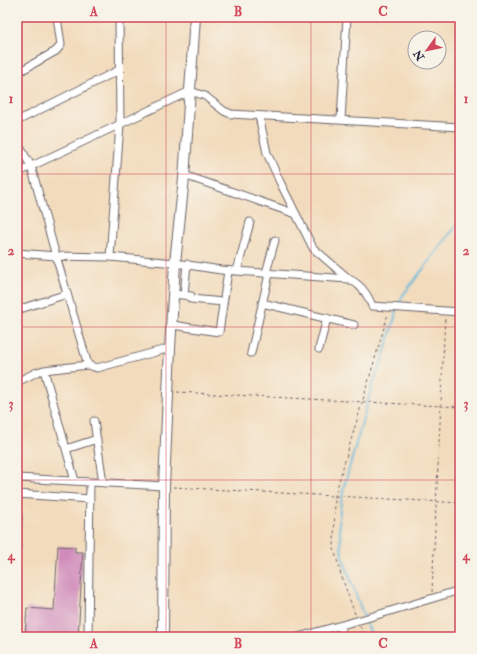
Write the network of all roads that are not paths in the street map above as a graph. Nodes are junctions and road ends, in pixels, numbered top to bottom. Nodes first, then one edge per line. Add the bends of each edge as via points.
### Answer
1 (57, 17) edge
2 (119, 17) edge
3 (195, 17) edge
4 (347, 17) edge
5 (119, 70) junction
6 (17, 72) edge
7 (190, 91) junction
8 (259, 116) junction
9 (341, 120) junction
10 (17, 121) edge
11 (120, 125) junction
12 (460, 127) edge
13 (17, 142) edge
14 (31, 166) junction
15 (17, 173) edge
16 (184, 175) junction
17 (296, 214) junction
18 (250, 222) dead end
19 (275, 240) dead end
20 (17, 253) edge
21 (56, 256) junction
22 (110, 257) junction
23 (176, 263) junction
24 (187, 264) junction
25 (228, 271) junction
26 (237, 271) junction
27 (267, 274) junction
28 (349, 279) junction
29 (67, 294) junction
30 (179, 295) junction
31 (223, 302) junction
32 (262, 303) junction
33 (17, 310) edge
34 (460, 312) edge
35 (326, 318) junction
36 (172, 325) junction
37 (354, 325) dead end
38 (170, 348) junction
39 (319, 349) dead end
40 (251, 353) dead end
41 (88, 365) junction
42 (44, 370) junction
43 (17, 382) edge
44 (94, 421) dead end
45 (97, 439) junction
46 (66, 449) junction
47 (17, 478) edge
48 (75, 481) junction
49 (90, 482) junction
50 (103, 483) junction
51 (164, 486) junction
52 (17, 494) edge
53 (90, 499) junction
54 (17, 506) edge
55 (17, 547) edge
56 (460, 590) edge
57 (342, 625) junction
58 (88, 637) edge
59 (163, 637) edge
60 (298, 637) edge
61 (341, 637) edge

1 - 6 street via 61,45 56,51
2 - 5 street
3 - 7 street
4 - 9 street
5 - 10 street
5 - 11 street
7 - 8 street via 205,96 231,114
7 - 11 street
7 - 16 street
8 - 9 street
8 - 17 street via 267,153
9 - 12 street
11 - 14 street
11 - 22 street
13 - 14 street
14 - 15 street
14 - 21 street
16 - 17 street
16 - 23 street
17 - 28 street via 313,248
18 - 26 street
19 - 27 street
20 - 21 street
21 - 22 street
21 - 29 street
22 - 23 street
23 - 24 street
23 - 30 street
24 - 25 street
24 - 30 street
25 - 26 street
25 - 31 street
26 - 27 street
27 - 28 street
27 - 32 street
28 - 34 street via 361,288 372,306
29 - 33 street
29 - 41 street
30 - 31 street via 191,296 191,299
30 - 36 street
31 - 36 street via 219,332
32 - 35 street
32 - 40 street
35 - 37 street
35 - 39 street
36 - 38 street
38 - 41 street via 97,368
38 - 51 street
41 - 42 street
42 - 43 street
42 - 46 street
44 - 45 street
45 - 46 street
45 - 50 street
46 - 48 street
47 - 48 street
48 - 49 street
49 - 50 street
49 - 53 street
50 - 51 street
51 - 59 street
52 - 53 street
53 - 58 street
54 - 55 street
56 - 57 street
57 - 60 street
57 - 61 street

